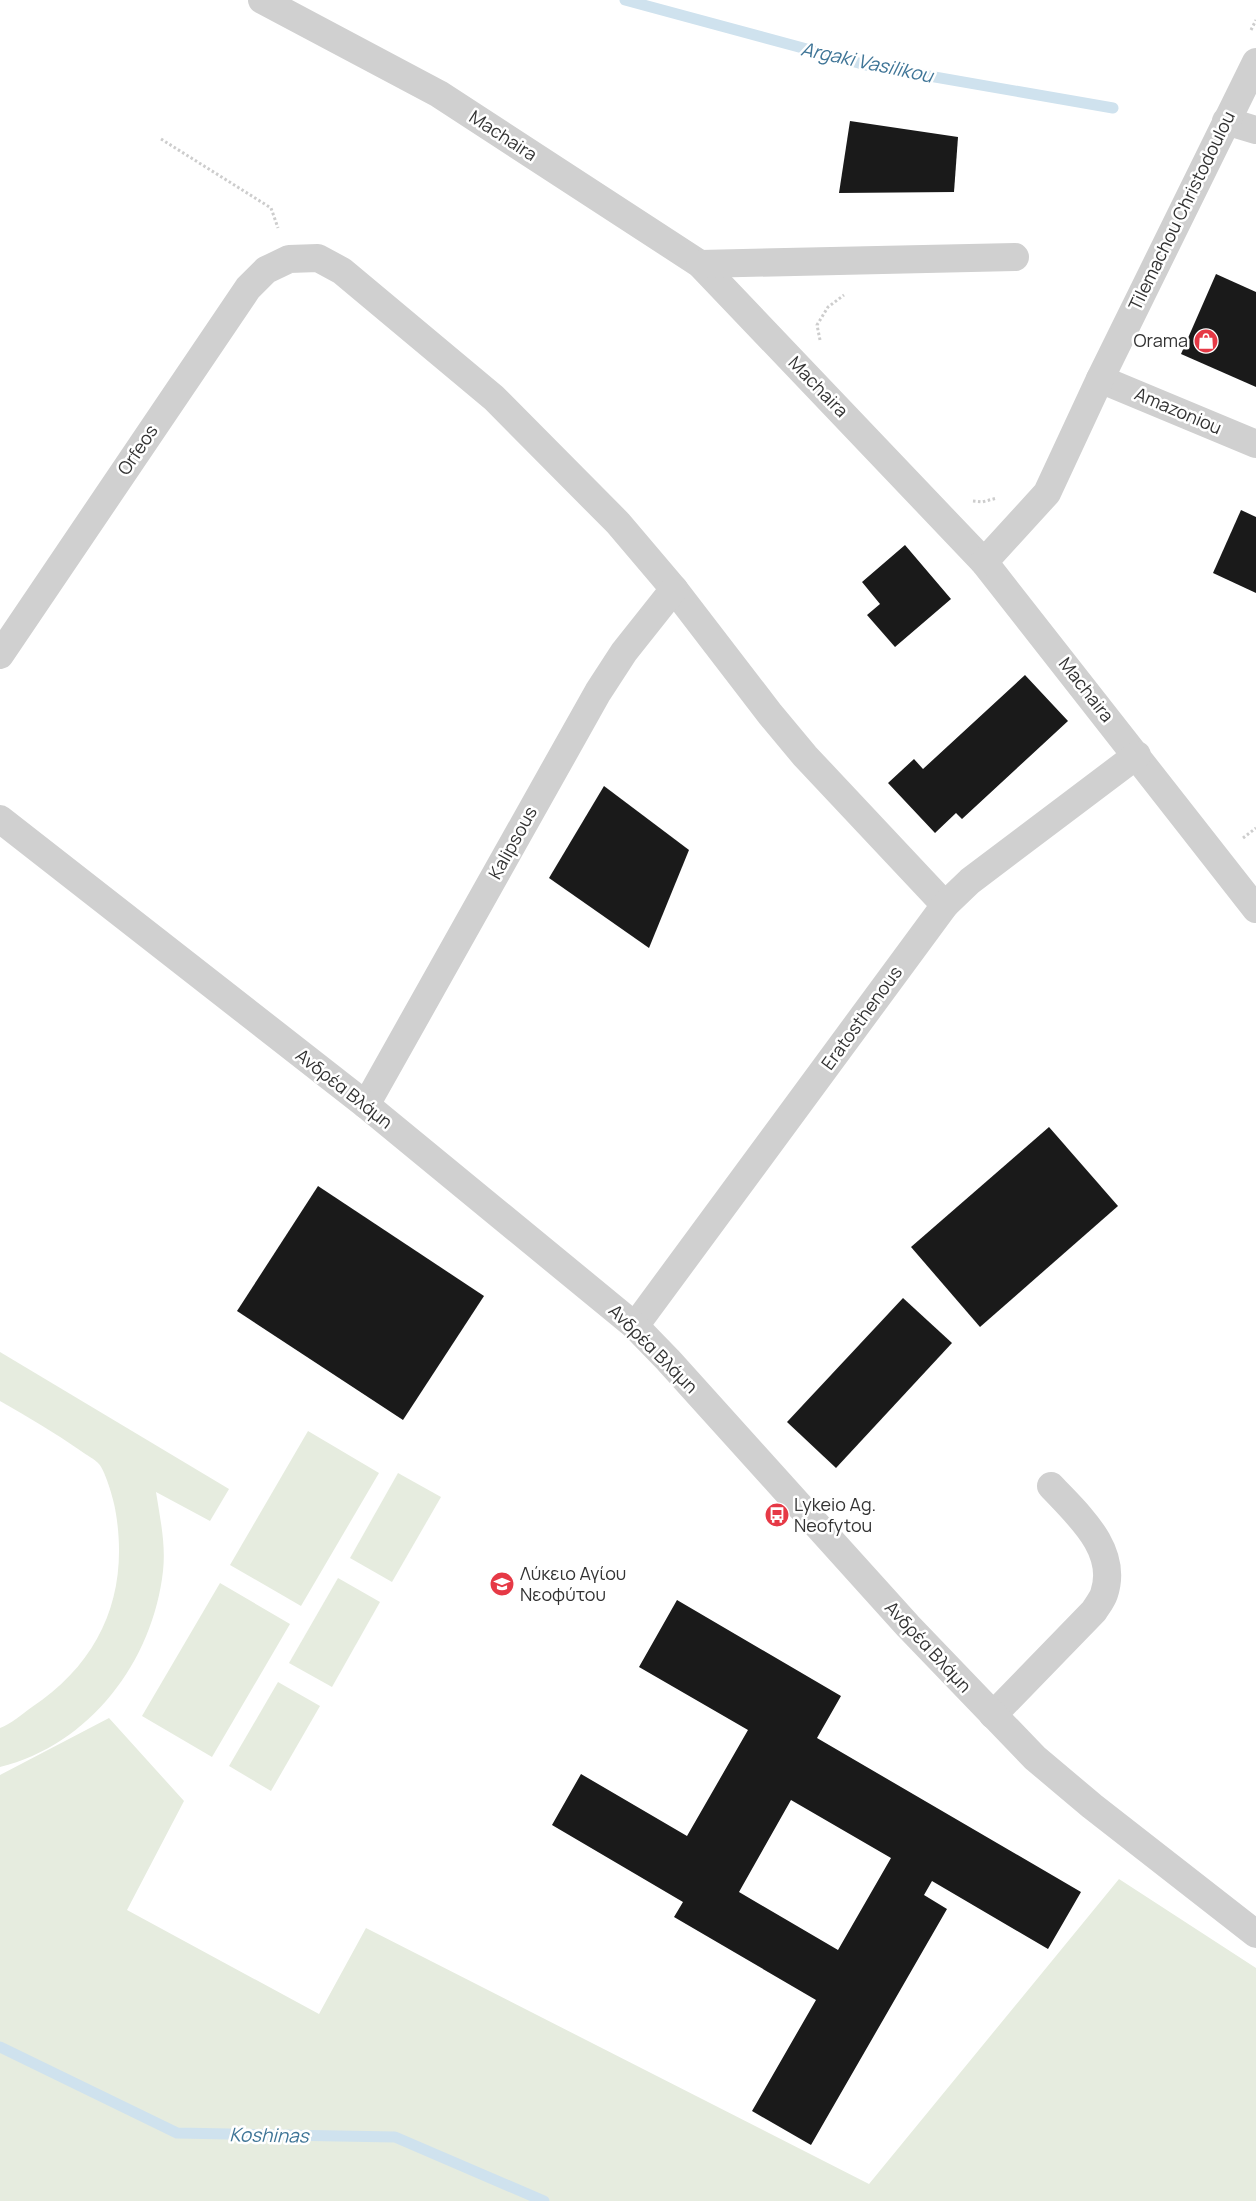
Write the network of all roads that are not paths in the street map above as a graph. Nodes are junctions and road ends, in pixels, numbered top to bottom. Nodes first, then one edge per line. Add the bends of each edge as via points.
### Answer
1 (262, 0) edge
2 (1252, 49) edge
3 (1226, 120) junction
4 (1256, 130) edge
5 (1015, 257) dead end
6 (700, 264) junction
7 (1100, 378) junction
8 (1256, 444) edge
9 (984, 562) junction
10 (674, 589) junction
11 (0, 655) edge
12 (1137, 755) junction
13 (0, 819) edge
14 (945, 905) junction
15 (1256, 909) edge
16 (366, 1105) junction
17 (635, 1326) junction
18 (1051, 1486) dead end
19 (992, 1715) junction
20 (1256, 1934) edge

1 - 6 street, Machaira via 439,94
2 - 3 street, Tilemachou Christodoulou
3 - 4 street
3 - 7 street, Tilemachou Christodoulou
5 - 6 street
6 - 9 street, Machaira
7 - 8 street, Amazoniou
7 - 9 street, Tilemachou Christodoulou via 1047,493
9 - 12 street, Machaira
10 - 11 street, Orfeos via 618,523 494,398 342,271 318,258 289,259 266,270 248,288
10 - 14 street via 805,756
10 - 16 street, Kalipsous via 624,652 598,692
12 - 14 street, Eratosthenous via 970,881
12 - 15 street, Machaira
13 - 16 street, Ανδρέα Βλάμη
14 - 17 street, Eratosthenous
16 - 17 street, Ανδρέα Βλάμη
17 - 19 street, Ανδρέα Βλάμη
18 - 19 street via 1094,1532 1107,1574 1104,1594 1094,1611
19 - 20 street, Ανδρέα Βλάμη via 1035,1758 1092,1806

